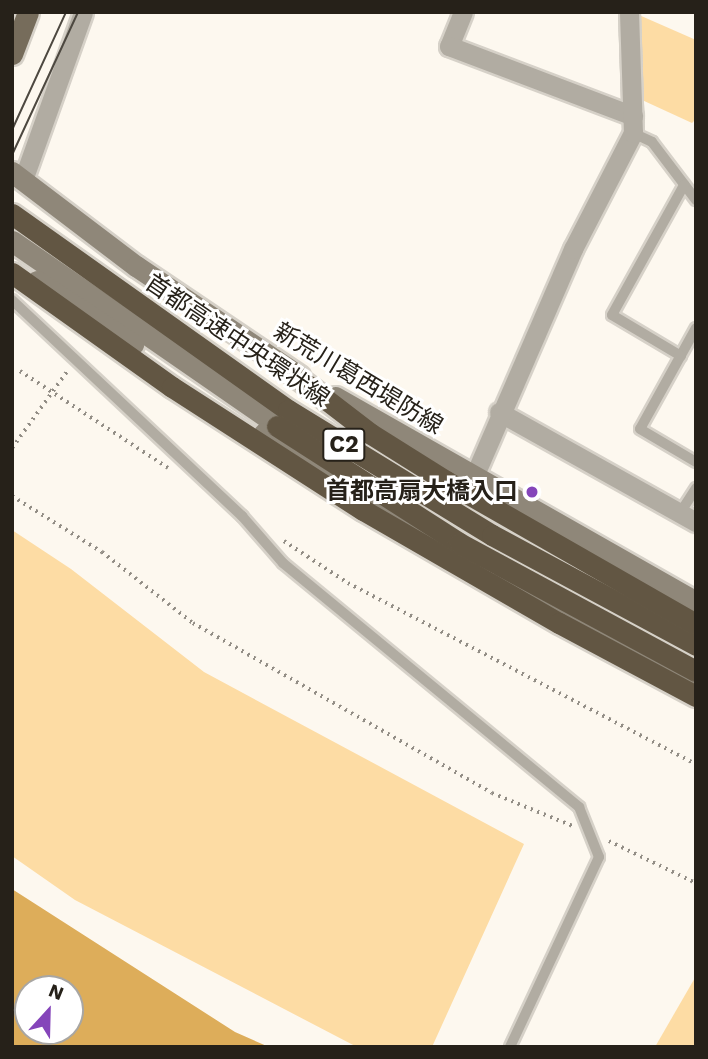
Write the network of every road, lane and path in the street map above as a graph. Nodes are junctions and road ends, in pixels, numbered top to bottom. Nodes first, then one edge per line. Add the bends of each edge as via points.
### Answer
1 (28, 12) edge
2 (83, 12) edge
3 (463, 12) edge
4 (629, 12) edge
5 (12, 54) edge
6 (633, 125) junction
7 (17, 176) edge
8 (684, 185) junction
9 (696, 200) edge
10 (12, 214) edge
11 (12, 241) edge
12 (15, 272) edge
13 (12, 300) edge
14 (696, 328) edge
15 (681, 356) junction
16 (76, 360) junction
17 (285, 368) junction
18 (20, 371) dead end
19 (51, 391) junction
20 (499, 412) junction
21 (277, 426) junction
22 (12, 447) edge
23 (696, 462) edge
24 (174, 472) dead end
25 (472, 479) junction
26 (696, 488) edge
27 (354, 492) junction
28 (12, 496) edge
29 (688, 517) edge
30 (276, 537) dead end
31 (458, 543) junction
32 (691, 614) edge
33 (696, 645) edge
34 (696, 660) edge
35 (696, 671) edge
36 (696, 682) edge
37 (696, 696) edge
38 (696, 764) edge
39 (592, 834) junction
40 (696, 883) edge
41 (510, 1047) edge

1 - 5 main road
2 - 7 street
3 - 6 street via 449,46
4 - 6 street
6 - 8 lane
6 - 20 street
7 - 17 main road, 新荒川葛西堤防線 via 136,266
8 - 9 lane
8 - 15 lane via 612,315
10 - 33 highway, 首都高速中央環状線 / C2 via 288,410 492,535
11 - 21 main road
12 - 27 main road via 67,299
12 - 37 highway, C2 via 172,387 352,503
13 - 16 lane
14 - 15 lane
15 - 23 lane via 640,429
16 - 19 path
16 - 39 lane via 242,516 283,563 579,807
17 - 25 main road, 新荒川葛西堤防線
17 - 32 highway via 371,434 446,481
18 - 19 path
19 - 22 path
19 - 24 path
20 - 25 street
20 - 29 street
21 - 31 highway
21 - 34 main road via 482,547
25 - 32 main road, 新荒川葛西堤防線
26 - 29 lane
27 - 31 highway
27 - 36 main road
28 - 39 path via 102,552 193,624 492,793
30 - 38 path via 348,583
31 - 35 highway
39 - 40 path
39 - 41 lane via 599,857

